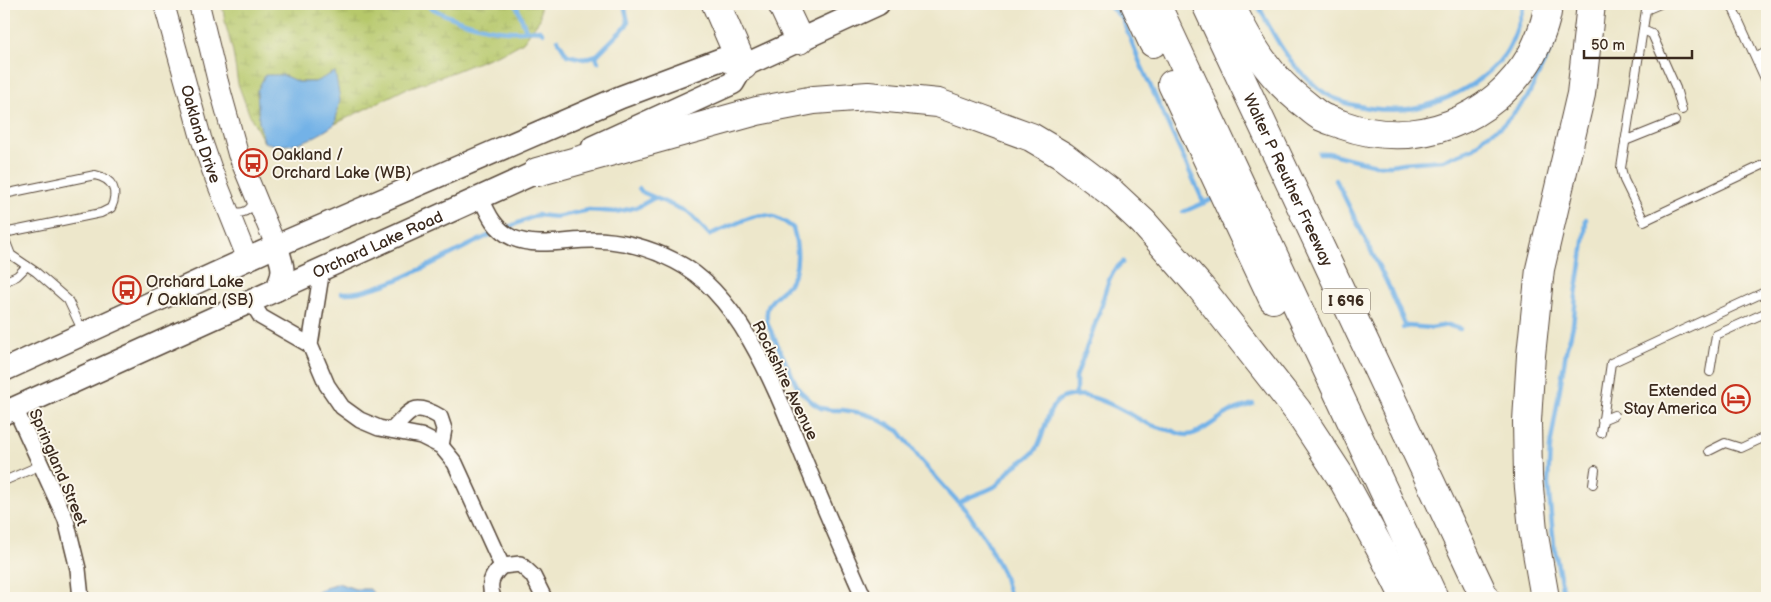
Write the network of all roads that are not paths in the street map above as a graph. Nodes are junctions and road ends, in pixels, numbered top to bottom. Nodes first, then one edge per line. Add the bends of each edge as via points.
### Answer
1 (164, 4) edge
2 (199, 4) edge
3 (716, 4) edge
4 (782, 4) edge
5 (878, 4) edge
6 (1135, 4) edge
7 (1156, 4) edge
8 (1206, 4) edge
9 (1230, 4) edge
10 (1548, 4) edge
11 (1591, 4) edge
12 (1660, 4) edge
13 (1731, 4) edge
14 (1643, 30) junction
15 (799, 40) junction
16 (1767, 52) edge
17 (1756, 57) junction
18 (743, 66) junction
19 (1767, 83) edge
20 (1682, 110) dead end
21 (1675, 121) dead end
22 (1626, 141) junction
23 (501, 148) junction
24 (1767, 162) edge
25 (526, 177) junction
26 (4, 194) edge
27 (254, 194) junction
28 (480, 198) junction
29 (227, 207) junction
30 (4, 235) edge
31 (276, 246) junction
32 (248, 260) junction
33 (26, 266) junction
34 (322, 269) junction
35 (4, 282) edge
36 (276, 290) junction
37 (1767, 291) edge
38 (251, 301) junction
39 (1767, 312) edge
40 (84, 334) junction
41 (310, 345) junction
42 (4, 370) edge
43 (1710, 372) dead end
44 (9, 410) edge
45 (1614, 415) dead end
46 (1350, 419) junction
47 (1602, 420) junction
48 (392, 430) junction
49 (1601, 433) dead end
50 (1767, 436) edge
51 (441, 446) junction
52 (1709, 451) dead end
53 (41, 465) junction
54 (1595, 470) dead end
55 (4, 481) edge
56 (1593, 484) dead end
57 (502, 566) junction
58 (81, 598) edge
59 (493, 598) edge
60 (544, 598) edge
61 (864, 598) edge
62 (1405, 598) edge
63 (1434, 598) edge
64 (1485, 598) edge
65 (1545, 598) edge

1 - 29 street, Oakland Drive via 201,138
2 - 27 street, Oakland Drive via 229,126
3 - 18 highway
4 - 15 highway
5 - 15 main road, Orchard Lake Road
6 - 46 highway via 1276,305
7 - 46 highway, I 696
8 - 64 highway, Walter P Reuther Freeway / I 696
9 - 10 highway via 1263,64 1291,94 1322,117 1357,130 1383,135 1411,135 1443,127 1476,113 1502,93 1525,66 1537,44
11 - 65 highway via 1580,94 1540,269 1531,355 1528,477 1532,530
12 - 14 lane via 1646,10
13 - 17 lane
14 - 20 lane via 1652,34
14 - 22 lane
15 - 18 main road, Orchard Lake Road
16 - 17 lane
17 - 19 lane
18 - 23 main road via 722,58
18 - 25 main road, Orchard Lake Road via 733,83
21 - 22 lane
22 - 24 lane via 1621,168 1644,221
23 - 25 main road via 524,150 529,165
23 - 31 main road
25 - 28 main road, Orchard Lake Road
25 - 62 highway via 756,111 814,100 868,96 938,103 1031,137 1063,156 1113,194 1143,222 1201,288 1297,410 1348,491
26 - 30 lane via 95,175 105,177 115,194 111,208 101,214
27 - 29 lane via 253,204 246,212 235,213
27 - 31 street, Oakland Drive
28 - 34 main road, Orchard Lake Road
28 - 61 street, Rockshire Avenue via 491,219 513,238 540,243 593,240 636,246 676,261 712,287 746,332 766,371
29 - 32 street, Oakland Drive
30 - 33 lane via 11,255
31 - 32 main road
31 - 36 main road via 283,270
32 - 40 main road
33 - 35 lane via 17,276
33 - 40 lane via 68,300
34 - 36 main road, Orchard Lake Road
34 - 41 street
36 - 38 main road, Orchard Lake Road
37 - 47 lane via 1611,363
38 - 41 street via 261,317
38 - 44 main road, Orchard Lake Road
39 - 43 lane via 1716,335
40 - 42 main road
41 - 48 street via 327,385 342,407 360,420
44 - 53 street, Springland Street
45 - 47 lane
46 - 63 highway, I 696
47 - 49 lane
48 - 51 street via 421,436
48 - 51 street via 412,410 426,409 440,417 444,429
50 - 52 lane via 1741,448 1726,443
51 - 57 street via 455,463
53 - 55 lane
53 - 58 street, Springland Street via 66,520 78,569
54 - 56 lane
57 - 59 street via 492,575 490,591
57 - 60 street via 520,564 533,576

